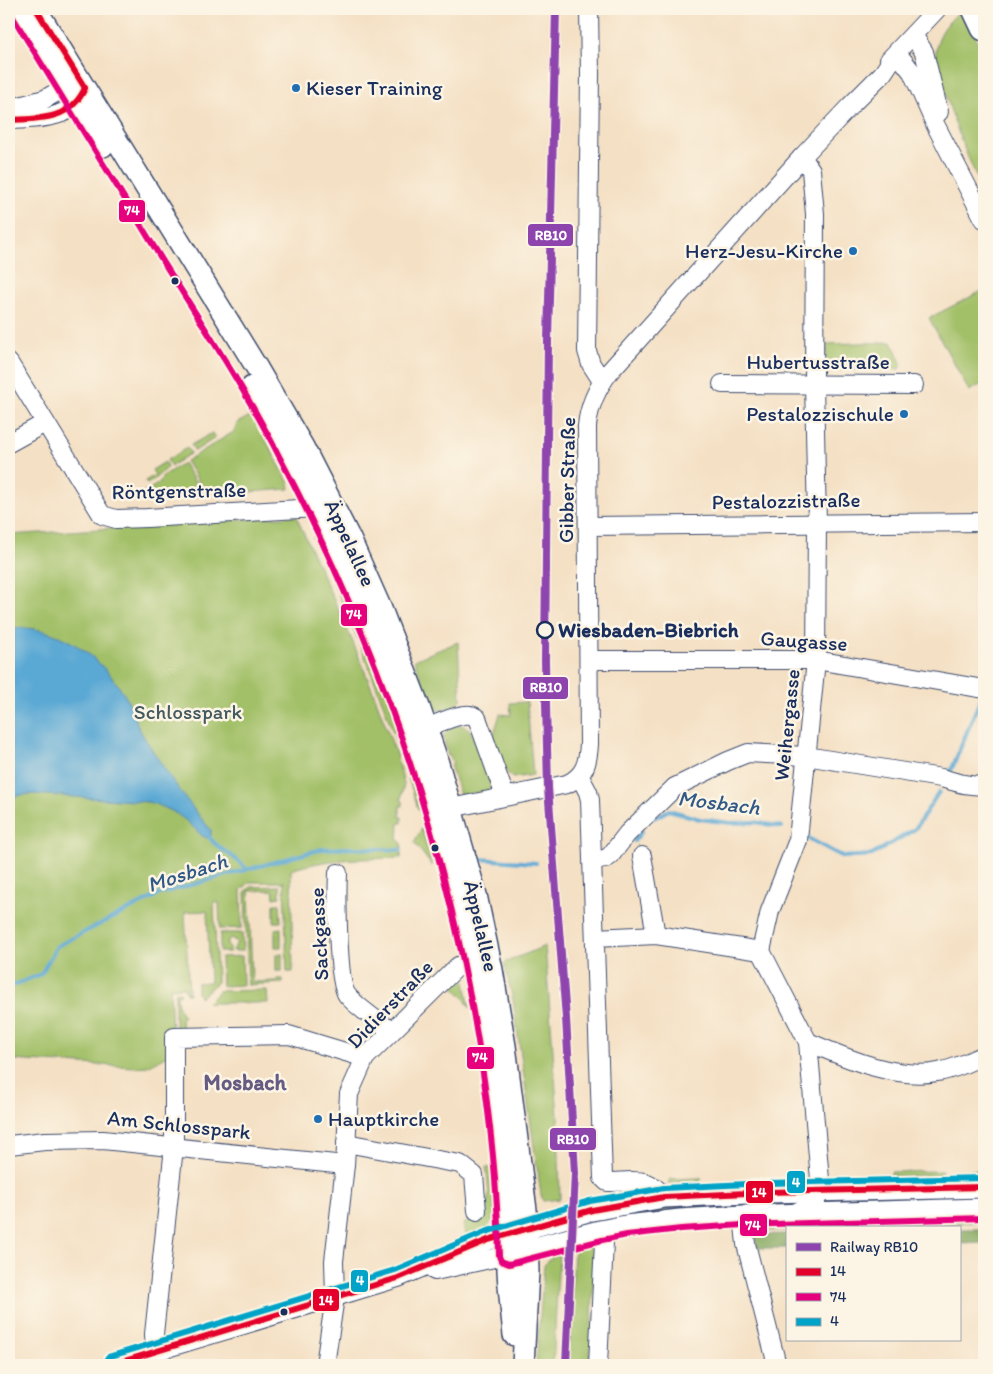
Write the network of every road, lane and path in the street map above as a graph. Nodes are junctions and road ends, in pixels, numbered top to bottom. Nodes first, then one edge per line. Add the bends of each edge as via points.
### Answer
1 (18, 9) edge
2 (36, 9) edge
3 (589, 9) edge
4 (935, 9) edge
5 (975, 9) edge
6 (984, 28) edge
7 (913, 35) junction
8 (895, 55) junction
9 (76, 92) junction
10 (9, 109) edge
11 (9, 120) edge
12 (950, 151) junction
13 (802, 157) junction
14 (984, 219) edge
15 (9, 363) edge
16 (602, 381) junction
17 (814, 383) junction
18 (722, 384) dead end
19 (914, 385) dead end
20 (45, 423) junction
21 (9, 444) edge
22 (316, 508) junction
23 (816, 522) junction
24 (984, 522) edge
25 (588, 526) junction
26 (589, 660) junction
27 (816, 660) junction
28 (984, 689) edge
29 (419, 734) junction
30 (806, 756) junction
31 (580, 777) junction
32 (426, 784) junction
33 (984, 785) edge
34 (505, 796) junction
35 (450, 808) junction
36 (642, 856) dead end
37 (592, 861) junction
38 (338, 873) dead end
39 (656, 935) junction
40 (595, 938) junction
41 (761, 951) junction
42 (480, 957) junction
43 (392, 1031) junction
44 (808, 1042) junction
45 (984, 1054) edge
46 (365, 1058) junction
47 (346, 1143) junction
48 (9, 1145) edge
49 (174, 1147) junction
50 (344, 1165) junction
51 (984, 1187) edge
52 (821, 1191) junction
53 (742, 1193) junction
54 (664, 1197) junction
55 (984, 1209) edge
56 (477, 1211) dead end
57 (790, 1214) junction
58 (743, 1216) junction
59 (518, 1231) junction
60 (596, 1232) junction
61 (528, 1250) junction
62 (398, 1278) junction
63 (334, 1297) junction
64 (155, 1359) edge
65 (111, 1365) edge
66 (325, 1365) edge
67 (517, 1365) edge
68 (523, 1365) edge
69 (598, 1365) edge
70 (777, 1365) edge

1 - 9 main road, Äppelallee
2 - 9 main road, Äppelallee
3 - 16 street via 587,351
4 - 7 street, Gibber Straße
5 - 6 highway
7 - 8 street, Gibber Straße
7 - 12 street via 924,52
8 - 12 street via 912,72
8 - 13 street, Gibber Straße via 883,73
9 - 10 street
9 - 11 street via 61,113 47,118
9 - 22 main road, Äppelallee via 250,384
9 - 29 main road, Äppelallee via 252,360 303,447 345,528 381,609
12 - 14 street
13 - 16 street, Gibber Straße
13 - 17 street, Weihergasse via 812,176 815,214
15 - 20 street, Röntgenstraße
16 - 25 street, Gibber Straße via 589,411 587,426
17 - 18 street, Hubertusstraße
17 - 19 street, Hubertusstraße
17 - 23 street, Weihergasse
20 - 21 street
20 - 22 street, Röntgenstraße via 102,515 116,519
22 - 29 main road, Äppelallee
23 - 24 street, Pestalozzistraße
23 - 25 street, Pestalozzistraße
23 - 27 street, Weihergasse
25 - 26 street, Gibber Straße
26 - 27 street, Gaugasse
26 - 31 street, Gibber Straße via 589,754
27 - 28 street, Gaugasse
27 - 30 street, Weihergasse
29 - 32 main road, Äppelallee
29 - 34 street via 462,716 470,714 477,718
29 - 35 main road, Äppelallee
30 - 33 street
30 - 37 street via 748,753 675,787 627,834 610,856
30 - 41 street, Weihergasse via 798,840 770,911
31 - 34 street via 567,784
31 - 37 street via 590,800
32 - 35 street via 441,804
32 - 42 main road, Äppelallee
34 - 35 street
35 - 42 main road, Äppelallee via 476,895
36 - 39 street
37 - 40 street
38 - 43 street, Sackgasse via 344,988 351,998
39 - 40 street
39 - 41 street
40 - 54 street via 603,1178 607,1182 647,1182 656,1186
41 - 44 street
42 - 43 street, Didierstraße via 458,966
42 - 59 main road, Äppelallee via 505,1046 526,1210
43 - 46 street, Didierstraße
44 - 45 street via 866,1065 915,1073 953,1068
44 - 52 street
46 - 47 street, Didierstraße via 349,1094
46 - 49 street via 289,1035 174,1037
47 - 50 street, Didierstraße
47 - 56 street via 460,1164 471,1172 475,1180
48 - 49 street, Am Schlosspark via 90,1140
49 - 50 street, Am Schlosspark
49 - 64 street via 154,1334
50 - 63 street, Didierstraße via 334,1261
51 - 52 main road
52 - 53 main road
52 - 57 street via 811,1205
53 - 54 main road
53 - 58 main road
54 - 59 main road via 592,1210
55 - 57 main road
57 - 58 main road
58 - 60 main road via 653,1223
58 - 70 street via 746,1244
59 - 61 main road, Äppelallee
59 - 62 street
60 - 61 main road
60 - 69 street via 604,1242
61 - 62 street
61 - 67 main road
61 - 68 main road
62 - 63 street
63 - 64 street
63 - 66 street, Didierstraße
64 - 65 street

